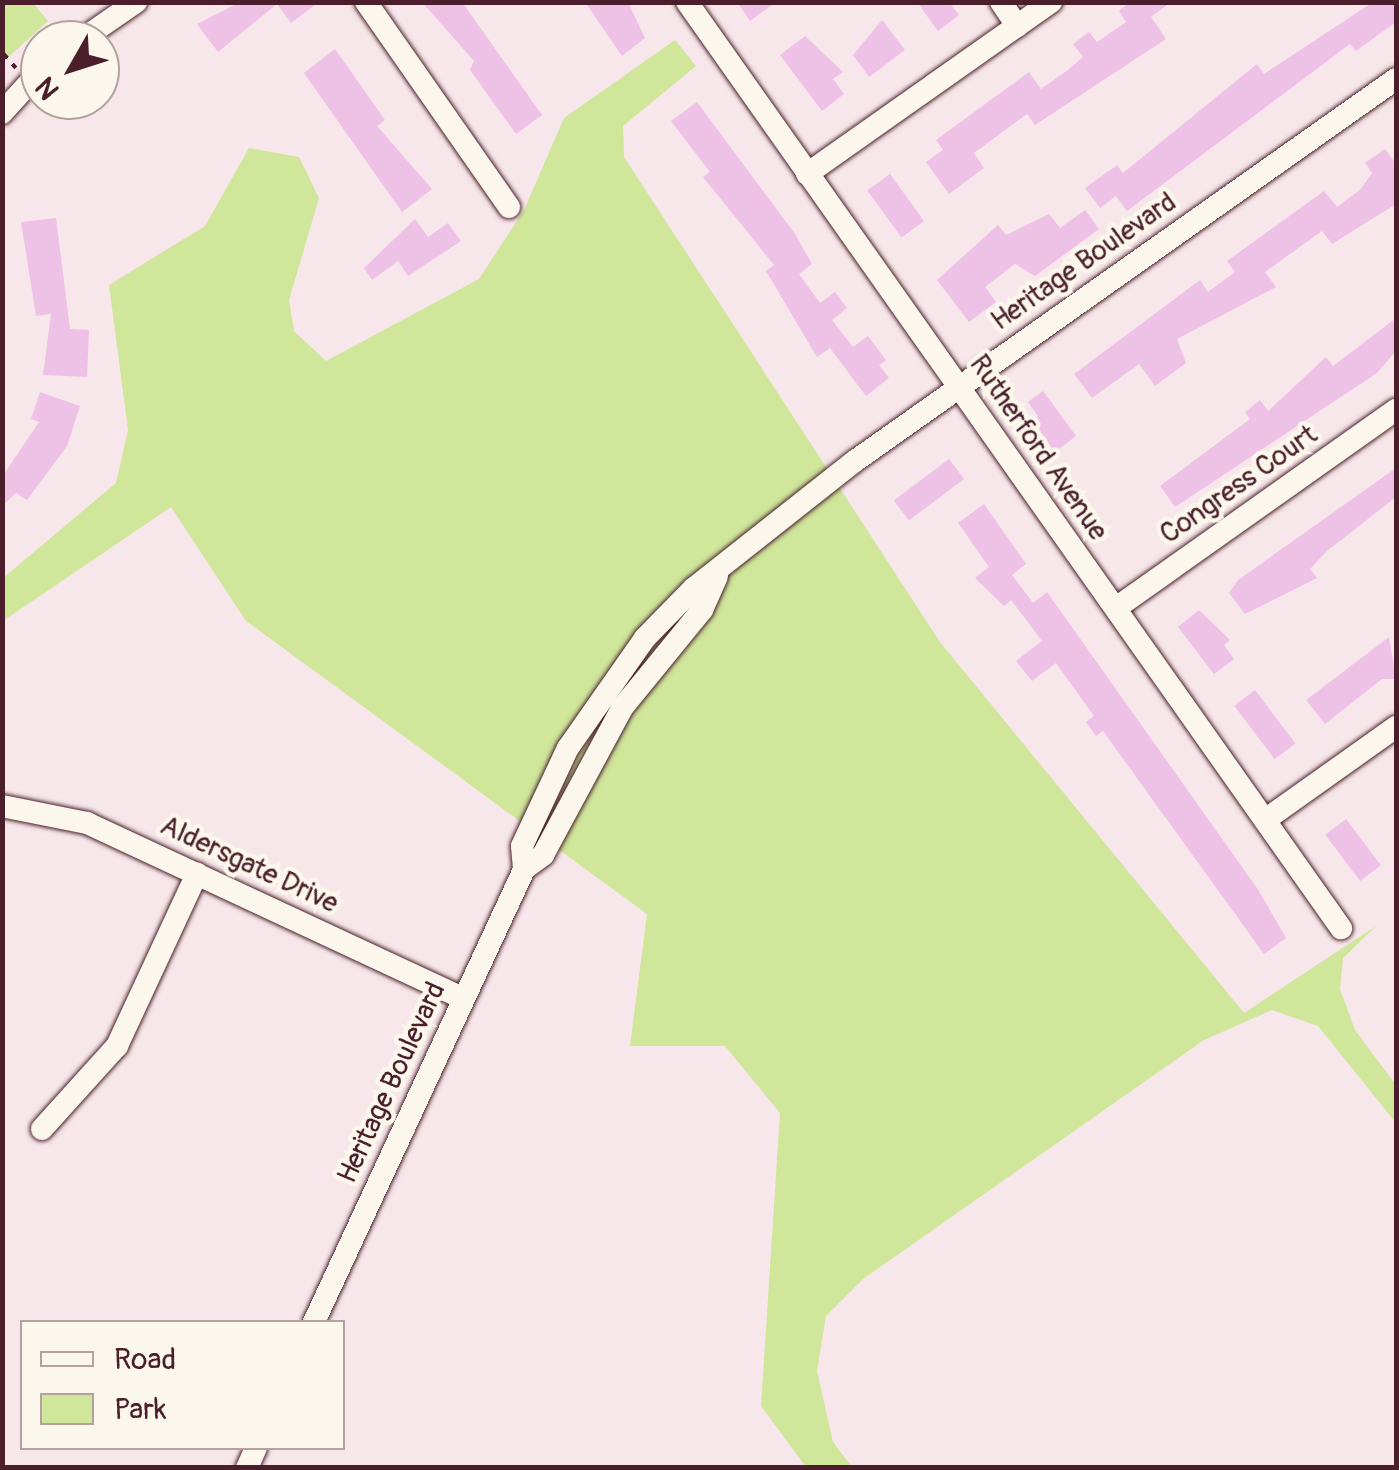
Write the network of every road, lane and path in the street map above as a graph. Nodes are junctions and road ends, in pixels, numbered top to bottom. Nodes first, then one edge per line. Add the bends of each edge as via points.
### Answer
1 (136, 2) edge
2 (366, 2) edge
3 (686, 2) edge
4 (1001, 2) edge
5 (1050, 2) edge
6 (110, 20) edge
7 (1017, 26) junction
8 (1396, 79) edge
9 (20, 93) edge
10 (2, 112) edge
11 (807, 174) junction
12 (509, 207) dead end
13 (958, 388) junction
14 (1396, 410) edge
15 (1116, 608) junction
16 (1396, 726) edge
17 (2, 806) edge
18 (1264, 820) junction
19 (197, 874) junction
20 (1341, 928) dead end
21 (464, 998) junction
22 (42, 1129) dead end
23 (315, 1320) edge

1 - 6 street
2 - 12 street
3 - 11 street, Rutherford Avenue
4 - 7 street
5 - 7 street
7 - 11 street
8 - 13 street, Heritage Boulevard
9 - 10 street
11 - 13 street, Rutherford Avenue
13 - 15 street, Rutherford Avenue
13 - 21 street, Heritage Boulevard via 717,576 702,610 612,723 543,856 524,869
14 - 15 street, Congress Court
15 - 18 street, Rutherford Avenue
16 - 18 street
17 - 19 street, Aldersgate Drive via 87,822
18 - 20 street, Rutherford Avenue
19 - 21 street, Aldersgate Drive
19 - 22 street via 118,1046
21 - 23 street, Heritage Boulevard

